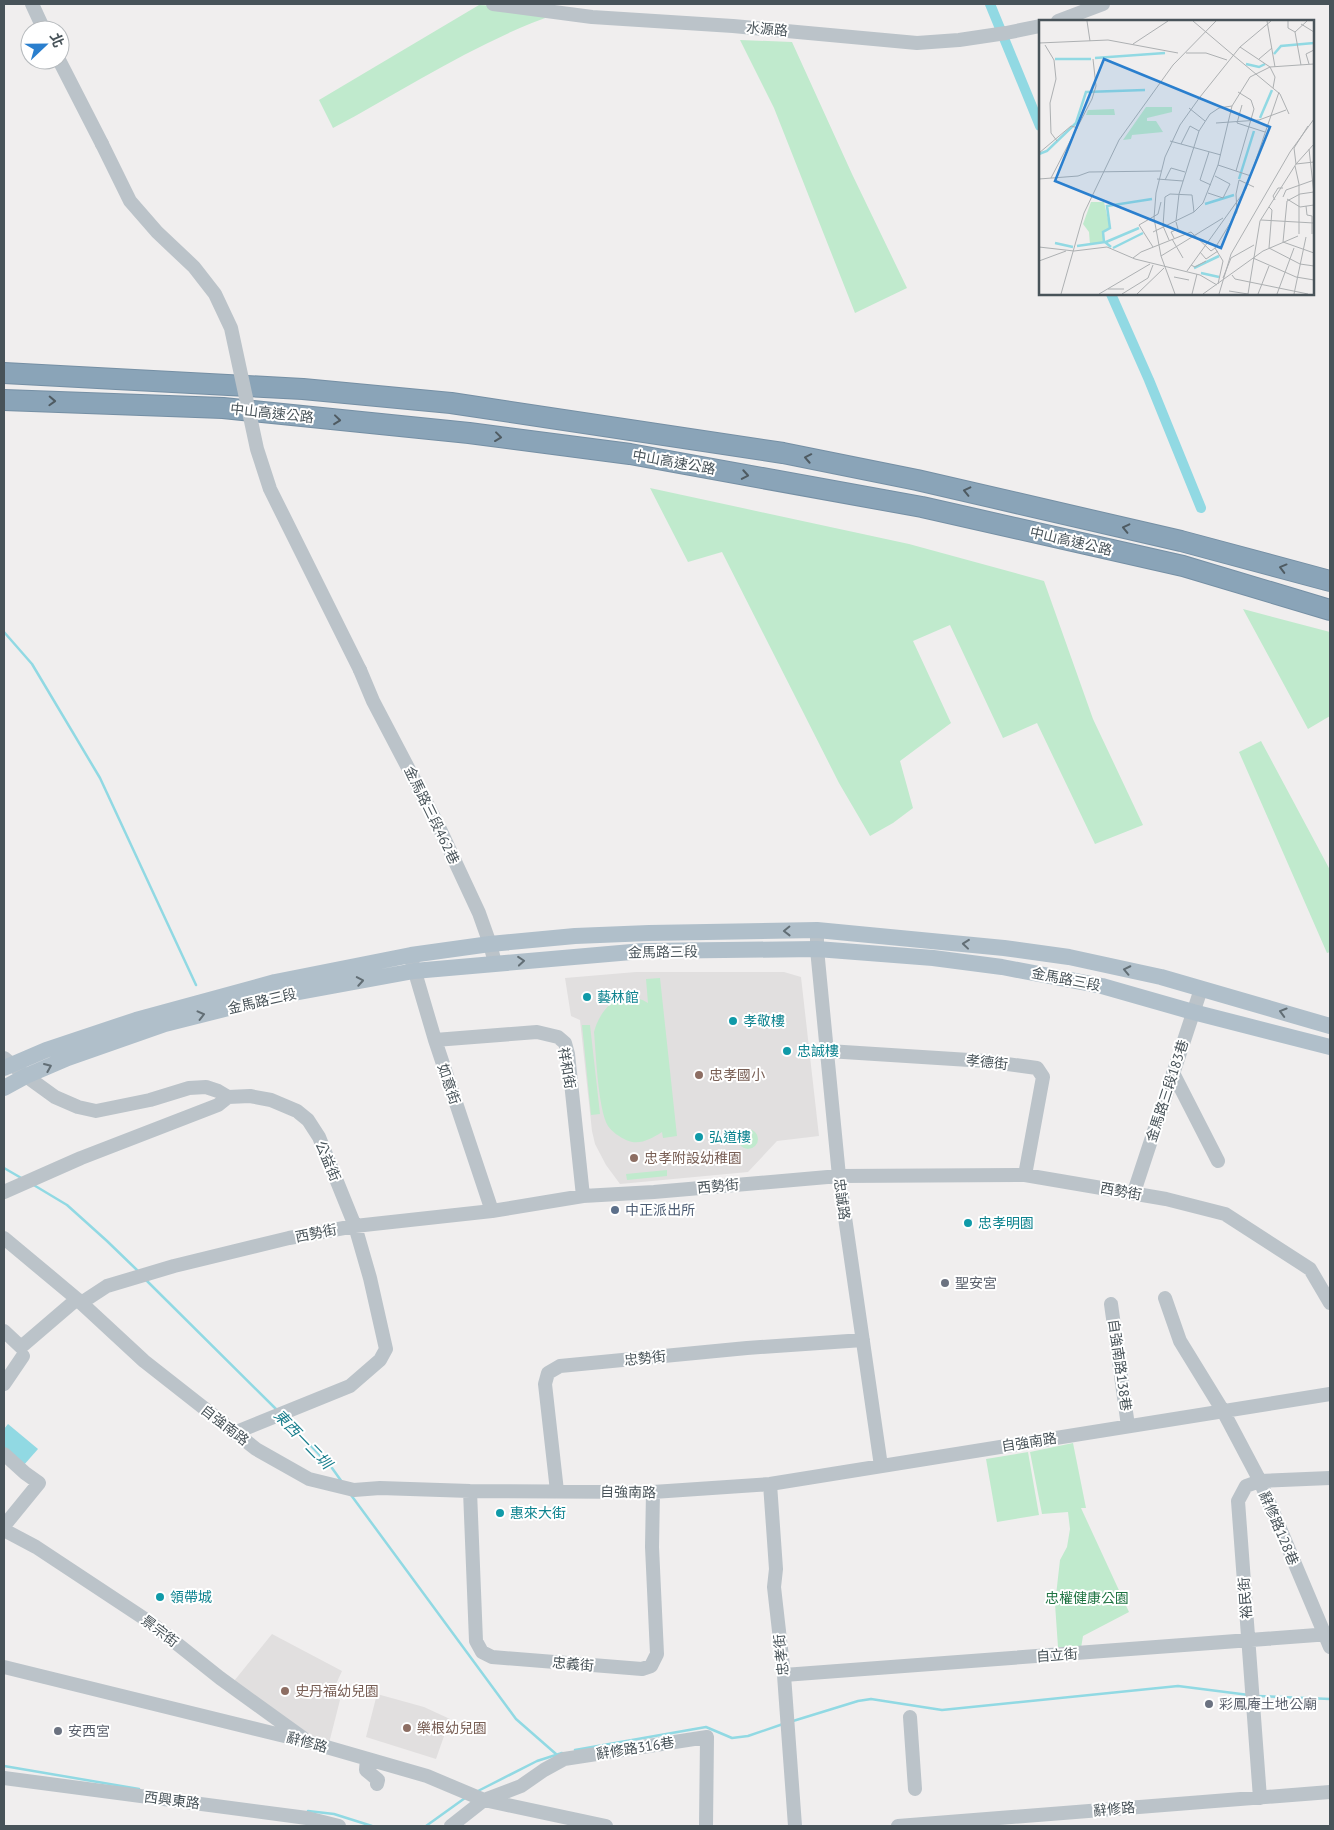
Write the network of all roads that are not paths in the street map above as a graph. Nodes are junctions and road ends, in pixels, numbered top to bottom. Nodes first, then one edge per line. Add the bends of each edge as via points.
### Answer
1 (32, 4) edge
2 (493, 4) edge
3 (1103, 4) edge
4 (591, 11) edge
5 (39, 20) edge
6 (1061, 20) edge
7 (1039, 26) edge
8 (64, 70) edge
9 (4, 373) edge
10 (4, 400) edge
11 (1330, 581) edge
12 (1330, 610) edge
13 (817, 930) junction
14 (490, 944) junction
15 (817, 949) junction
16 (411, 955) junction
17 (495, 963) junction
18 (414, 972) junction
19 (1201, 989) junction
20 (244, 997) junction
21 (1193, 1012) junction
22 (1330, 1026) edge
23 (435, 1040) junction
24 (1330, 1047) edge
25 (828, 1051) junction
26 (6, 1063) edge
27 (1173, 1073) junction
28 (26, 1076) junction
29 (4, 1088) edge
30 (228, 1097) junction
31 (1218, 1161) dead end
32 (1024, 1174) junction
33 (839, 1176) junction
34 (4, 1192) edge
35 (1134, 1192) junction
36 (583, 1196) junction
37 (492, 1211) junction
38 (355, 1226) junction
39 (4, 1238) edge
40 (1165, 1298) dead end
41 (79, 1301) junction
42 (1330, 1303) edge
43 (1111, 1304) dead end
44 (4, 1331) edge
45 (863, 1340) junction
46 (22, 1352) junction
47 (4, 1384) edge
48 (1330, 1394) edge
49 (1223, 1411) junction
50 (1128, 1426) junction
51 (234, 1433) junction
52 (4, 1454) edge
53 (881, 1466) junction
54 (1330, 1478) edge
55 (1260, 1481) junction
56 (770, 1484) junction
57 (557, 1491) junction
58 (470, 1492) junction
59 (653, 1492) junction
60 (4, 1526) edge
61 (4, 1530) edge
62 (1328, 1639) edge
63 (1248, 1641) junction
64 (4, 1667) edge
65 (784, 1675) junction
66 (910, 1717) dead end
67 (308, 1742) junction
68 (367, 1759) junction
69 (4, 1778) edge
70 (377, 1784) dead end
71 (915, 1788) dead end
72 (1330, 1792) edge
73 (476, 1796) junction
74 (1260, 1798) junction
75 (339, 1826) edge
76 (451, 1826) edge
77 (606, 1826) edge
78 (706, 1826) edge
79 (795, 1826) edge
80 (898, 1826) edge

1 - 5 street
2 - 4 street, 水源路
3 - 6 street
4 - 7 street, 水源路 via 917,43 959,40
8 - 14 street, 金馬路三段462巷, bridge via 130,200 157,232 194,267 215,294 231,328 257,449 270,489 373,701 438,824
11 -> 9 highway, 中山高速公路 via 1181,541 926,482 764,450 441,402 303,390
10 -> 12 highway, 中山高速公路 via 223,408 469,433 630,454 922,507 1183,566
13 -> 14 main road, 金馬路三段 via 575,936
13 - 15 street, 忠誠路
19 -> 13 main road, 金馬路三段 via 1068,957
14 - 16 main road, 金馬路三段
14 - 17 street, 金馬路三段462巷
17 -> 15 main road, 金馬路三段 via 643,951
15 - 21 main road, 金馬路三段 via 1002,967 1102,986
15 - 25 street, 忠誠路
16 - 18 street, 如意街
16 - 20 main road, 金馬路三段 via 284,980
17 - 18 main road, 金馬路三段
20 -> 18 main road, 金馬路三段 via 272,997
18 - 23 street, 如意街
19 - 21 street, 金馬路三段183巷
22 -> 19 main road, 金馬路三段
20 - 26 main road, 金馬路三段 via 136,1020
28 -> 20 main road, 金馬路三段 via 68,1058
21 - 24 main road, 金馬路三段
21 - 27 street, 金馬路三段183巷
23 - 36 street, 祥和街 via 537,1032 558,1037 565,1043
23 - 37 street, 如意街
25 - 32 street, 孝德街 via 985,1061 1037,1068 1043,1077
25 - 33 street, 忠誠路
26 - 28 street
27 - 31 street
27 - 35 street, 金馬路三段183巷
28 - 29 main road, 金馬路三段
28 - 30 street via 54,1097 96,1111 189,1088 206,1087
30 - 34 street, 公益街 via 218,1104
30 - 38 street, 公益街 via 250,1096 271,1100 297,1111 308,1120 319,1137
32 - 33 street, 西勢街
32 - 35 street, 西勢街
33 - 36 street, 西勢街
33 - 45 street, 忠誠路
35 - 42 street, 西勢街 via 1225,1214 1310,1269
36 - 37 street, 西勢街
37 - 38 street, 西勢街
38 - 41 street, 西勢街 via 289,1238 174,1266 107,1286
38 - 51 street, 公益街 via 386,1349 380,1360 350,1386
39 - 41 street, 自強南路
40 - 49 street, 辭修路128巷 via 1180,1341
41 - 46 street, 西勢街
41 - 51 street, 自強南路 via 144,1360
43 - 50 street, 自強南路138巷
44 - 46 street
45 - 53 street, 忠誠路
45 - 57 street, 忠勢街 via 560,1366 548,1373 545,1384
46 - 47 street, 西勢街
48 - 49 street, 自強南路
49 - 50 street, 自強南路
49 - 55 street, 辭修路128巷
50 - 53 street, 自強南路
51 - 58 street, 自強南路 via 309,1480 354,1490
52 - 60 street via 39,1483
53 - 56 street, 自強南路
54 - 55 street
55 - 62 street, 辭修路128巷
55 - 63 street, 裕民街 via 1246,1486 1238,1501
56 - 59 street, 自強南路
56 - 65 street, 忠孝街 via 776,1569 774,1587
57 - 58 street, 自強南路
57 - 59 street, 自強南路
58 - 59 street, 忠義街 via 476,1641 482,1652 492,1657 642,1669 651,1666 657,1654
61 - 67 street, 景宗街 via 36,1547 151,1623
62 - 63 street, 自立街
63 - 65 street, 自立街
63 - 74 street, 裕民街
64 - 67 street, 辭修路
65 - 79 street, 忠孝街
66 - 71 street
67 - 68 street, 辭修路
68 - 70 street via 366,1770 378,1780
68 - 73 street, 辭修路 via 427,1776
69 - 75 street, 西興東路 via 307,1818
72 - 74 street, 辭修路
73 - 76 street
73 - 77 street, 辭修路
73 - 78 street, 辭修路316巷 via 521,1786 564,1759 707,1737
74 - 80 street, 辭修路

